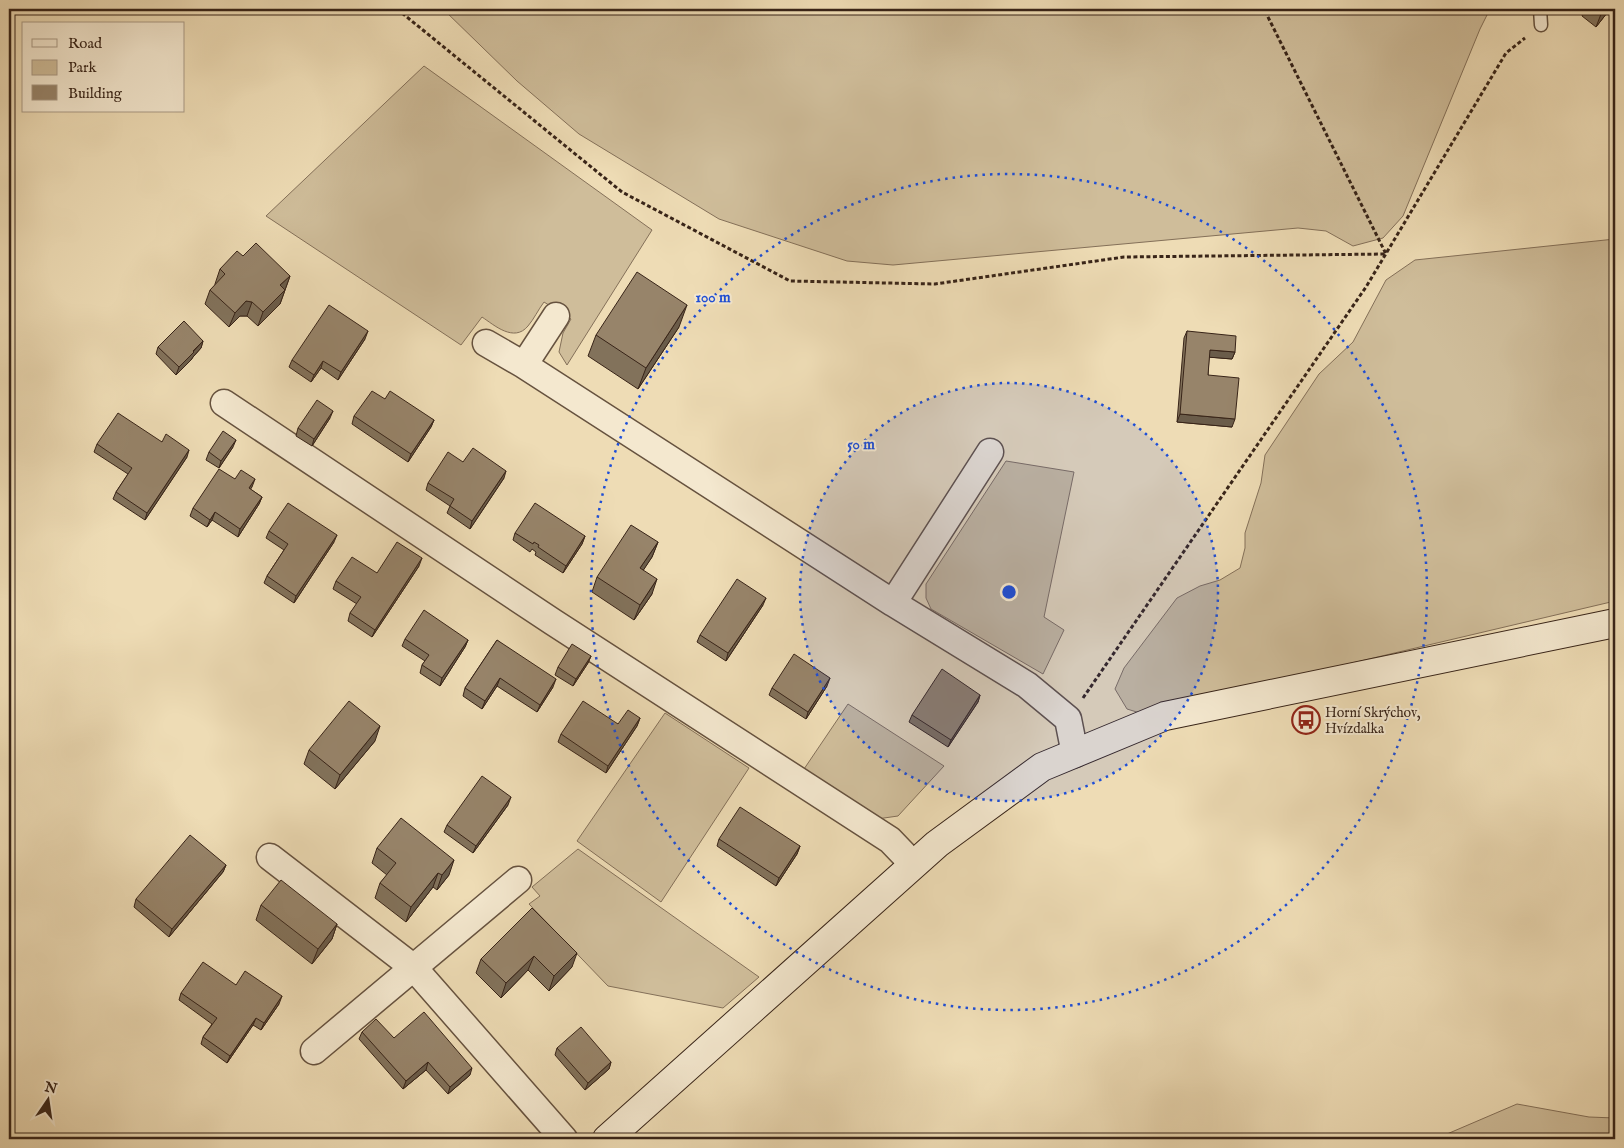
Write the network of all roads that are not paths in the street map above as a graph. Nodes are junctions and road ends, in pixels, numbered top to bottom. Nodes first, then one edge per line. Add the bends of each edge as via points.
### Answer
1 (1540, 9) edge
2 (1541, 25) road end
3 (556, 316) dead end
4 (486, 343) dead end
5 (524, 365) junction
6 (224, 403) dead end
7 (990, 452) dead end
8 (893, 603) junction
9 (1615, 623) edge
10 (1075, 754) junction
11 (270, 857) dead end
12 (914, 864) junction
13 (518, 880) dead end
14 (414, 968) junction
15 (314, 1050) dead end
16 (564, 1139) edge
17 (606, 1139) edge

1 - 2 lane
3 - 5 street
4 - 5 street
5 - 8 street
6 - 12 street via 553,622 890,840
7 - 8 street
8 - 10 street via 1027,685 1068,719
9 - 10 street via 1165,716
10 - 12 street via 1042,767
11 - 14 street
12 - 17 street
13 - 14 street
14 - 15 street
14 - 16 street

